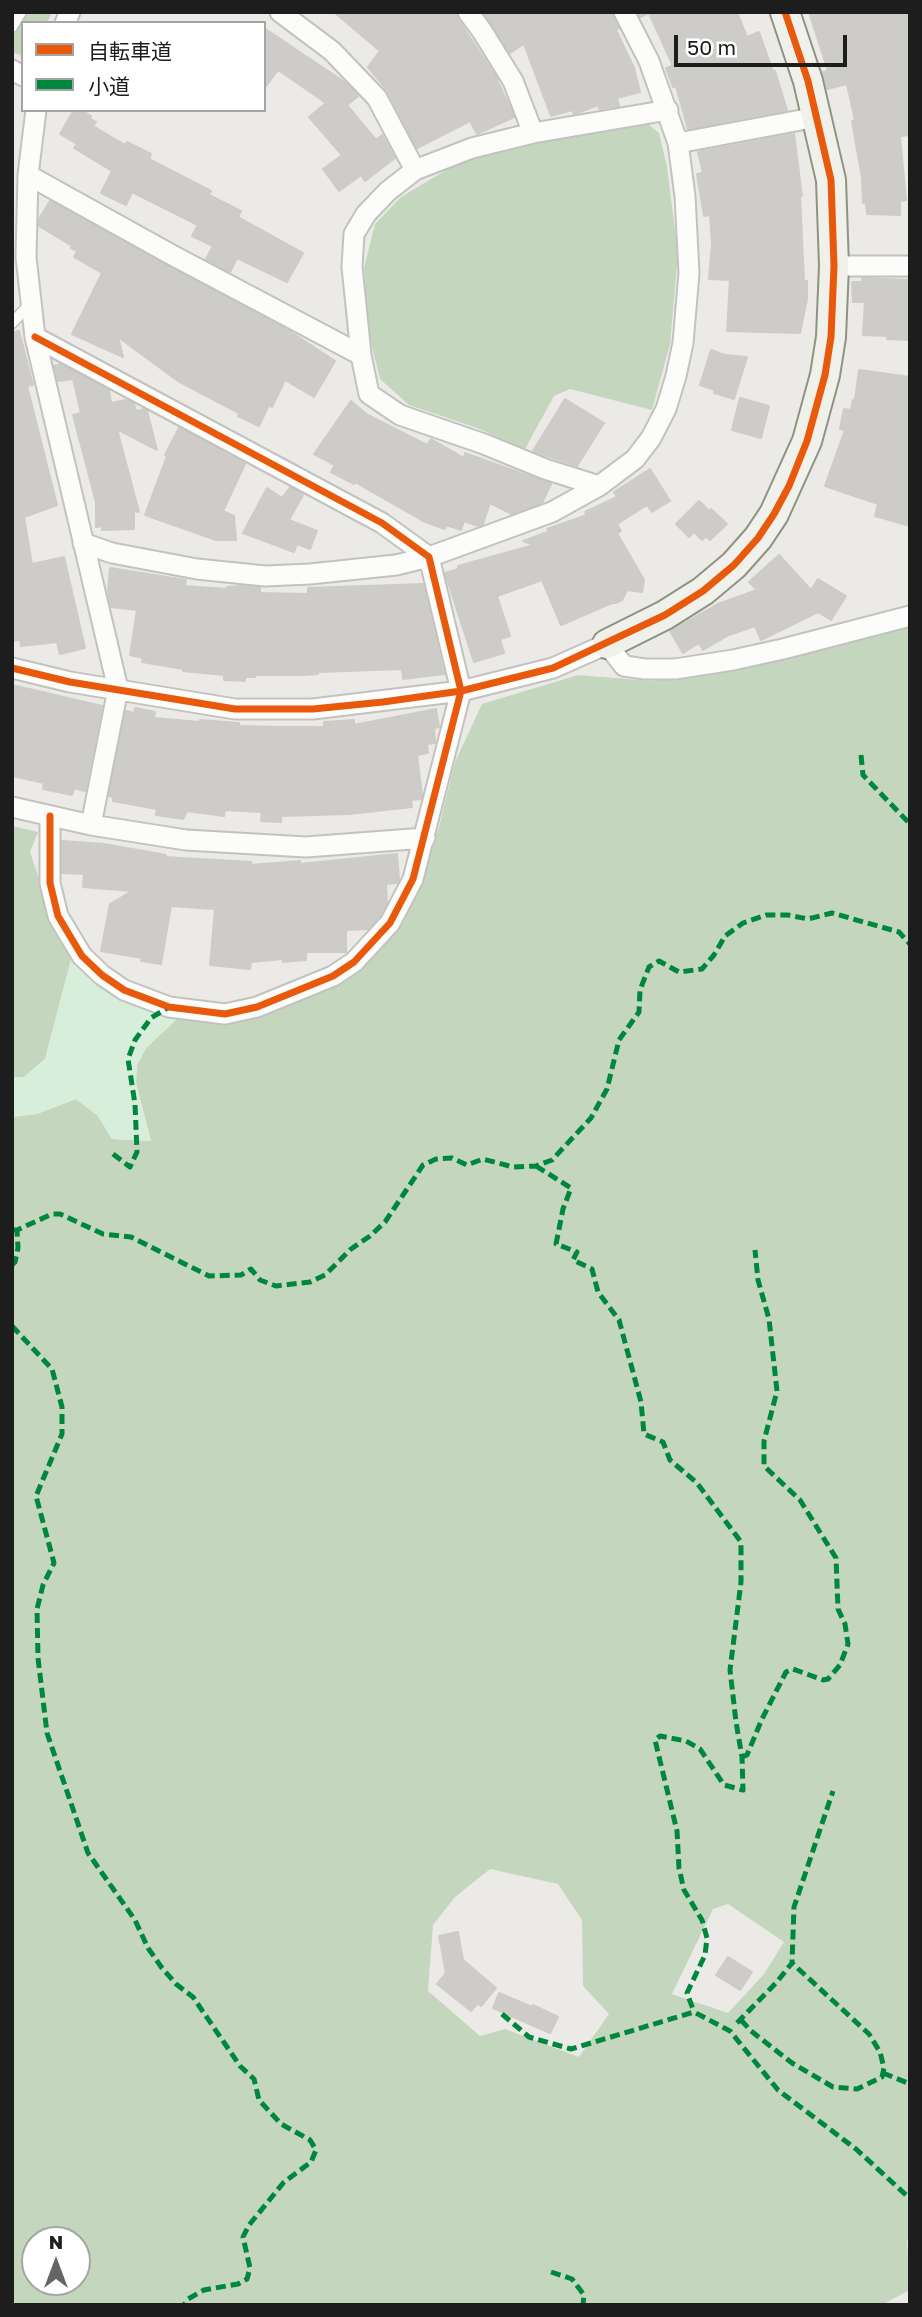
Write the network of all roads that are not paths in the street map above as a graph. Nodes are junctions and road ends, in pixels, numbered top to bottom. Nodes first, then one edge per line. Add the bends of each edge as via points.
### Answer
1 (21, 12) edge
2 (280, 12) edge
3 (468, 12) edge
4 (624, 12) edge
5 (785, 12) edge
6 (12, 27) edge
7 (668, 110) junction
8 (36, 112) edge
9 (817, 117) junction
10 (533, 134) junction
11 (678, 143) junction
12 (415, 170) junction
13 (28, 175) junction
14 (19, 256) edge
15 (910, 265) edge
16 (834, 266) junction
17 (32, 302) junction
18 (12, 323) edge
19 (35, 337) junction
20 (361, 355) junction
21 (599, 486) junction
22 (83, 543) junction
23 (429, 557) junction
24 (910, 616) edge
25 (607, 644) junction
26 (12, 668) edge
27 (118, 690) junction
28 (461, 691) junction
29 (12, 807) edge
30 (50, 816) junction
31 (92, 825) junction
32 (425, 838) junction

1 - 6 lane
2 - 12 street via 332,51 377,98
3 - 10 street via 513,81
4 - 7 street
5 - 9 street
7 - 10 street
7 - 11 street
8 - 13 street
9 - 11 street
9 - 16 street via 831,180
10 - 12 street via 472,148
11 - 21 street via 689,273 683,343 666,409 651,438 635,460
12 - 20 street via 387,191 354,234 352,267
13 - 14 street
13 - 20 street
14 - 17 street
15 - 16 street
16 - 25 street via 825,375 807,441 774,514 750,547 704,591
17 - 18 lane
17 - 19 street
19 - 22 street
19 - 23 street via 382,523
20 - 21 street via 369,394 400,415
21 - 23 street via 552,512
22 - 23 street via 197,569 265,576 396,565
22 - 27 street
23 - 28 street
24 - 25 street via 758,654 675,669 624,666
25 - 28 street via 553,668
26 - 27 street
27 - 28 street via 235,709 313,709
27 - 31 street
28 - 32 street
29 - 30 street
30 - 31 street
30 - 32 street via 50,883 58,916 82,956 124,990 170,1007 225,1014 307,989 354,962 400,907
31 - 32 street via 186,840 306,847

